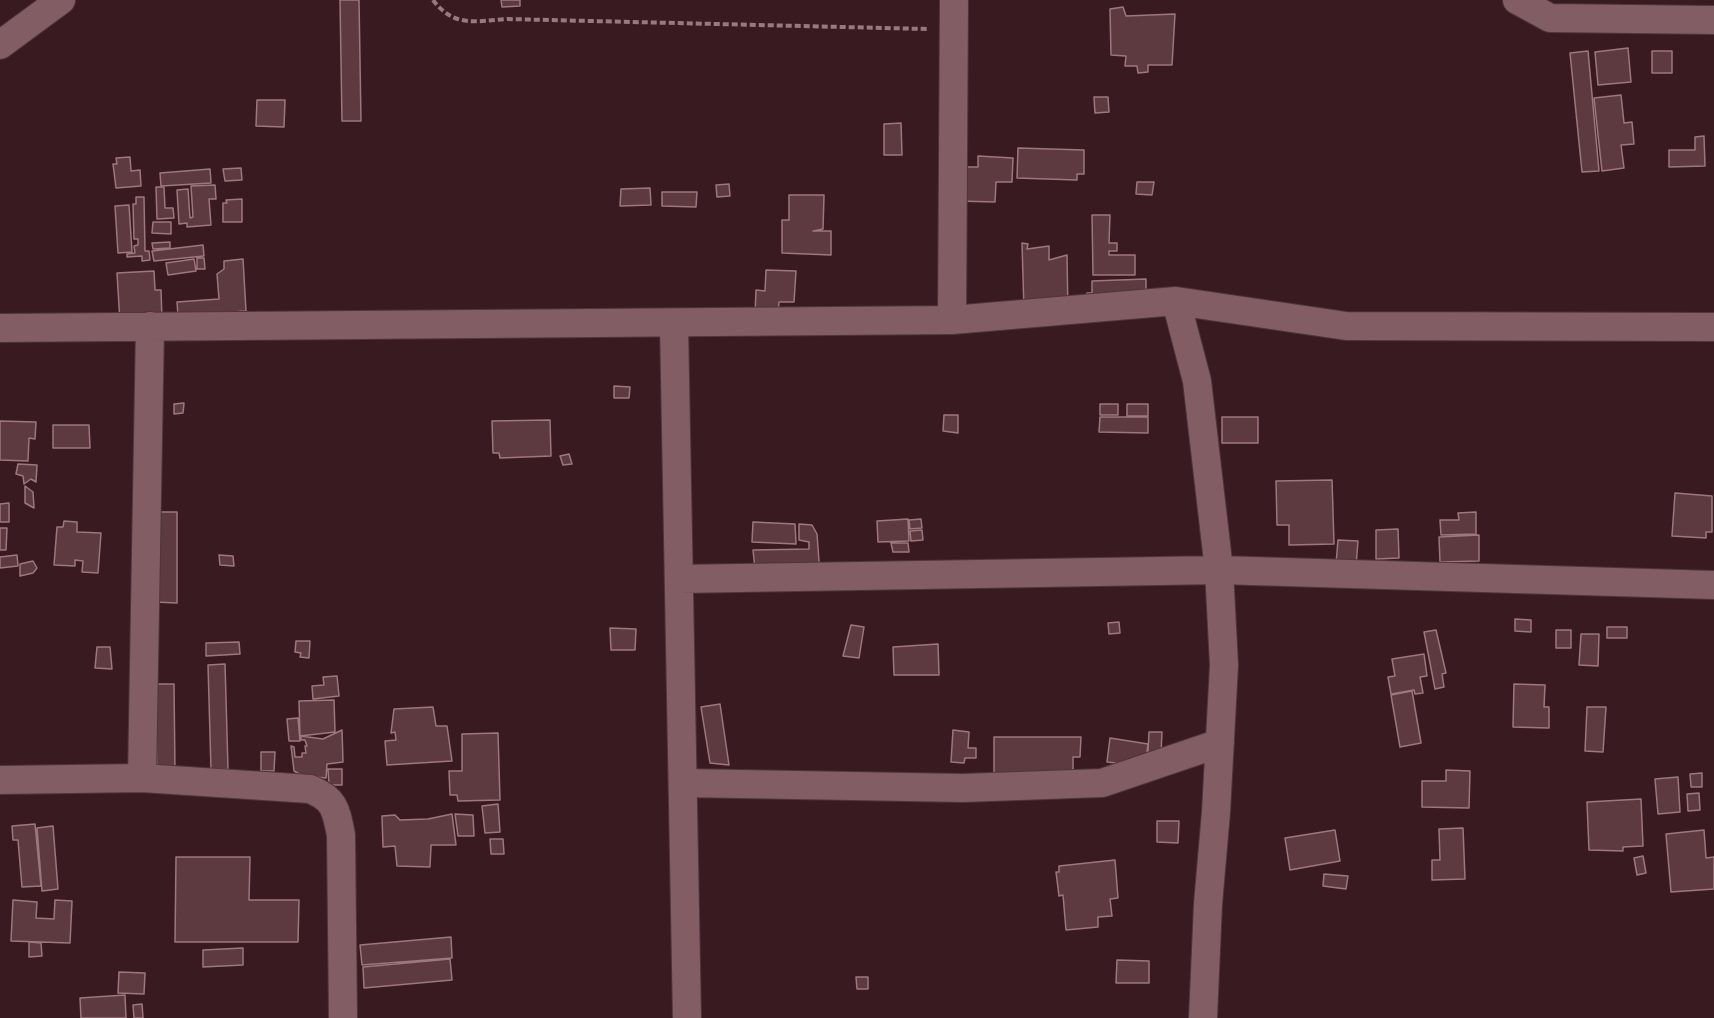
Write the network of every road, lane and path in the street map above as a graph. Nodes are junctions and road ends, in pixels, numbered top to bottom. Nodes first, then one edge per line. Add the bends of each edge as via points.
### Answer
1 (61, 0) edge
2 (432, 0) edge
3 (954, 0) edge
4 (1517, 0) edge
5 (1714, 20) edge
6 (953, 29) junction
7 (0, 45) edge
8 (1176, 301) junction
9 (952, 320) junction
10 (674, 324) junction
11 (150, 326) junction
12 (1714, 327) edge
13 (0, 328) edge
14 (1219, 570) junction
15 (679, 579) junction
16 (1714, 585) edge
17 (1220, 742) junction
18 (142, 778) junction
19 (0, 780) edge
20 (684, 783) junction
21 (343, 1018) edge
22 (687, 1018) edge
23 (1203, 1018) edge

1 - 7 street
2 - 6 path via 443,14 464,22 507,19
3 - 6 street
4 - 5 street via 1550,18
6 - 9 street
8 - 9 street
8 - 12 street via 1347,326
8 - 14 street via 1197,381
9 - 10 street
10 - 11 street
10 - 15 street
11 - 13 street
11 - 18 street
14 - 15 street
14 - 16 street
14 - 17 street via 1224,665
15 - 20 street
17 - 20 street via 1102,783 963,788
17 - 23 street
18 - 19 street
18 - 21 street via 310,789 326,795 337,812 341,835
20 - 22 street

